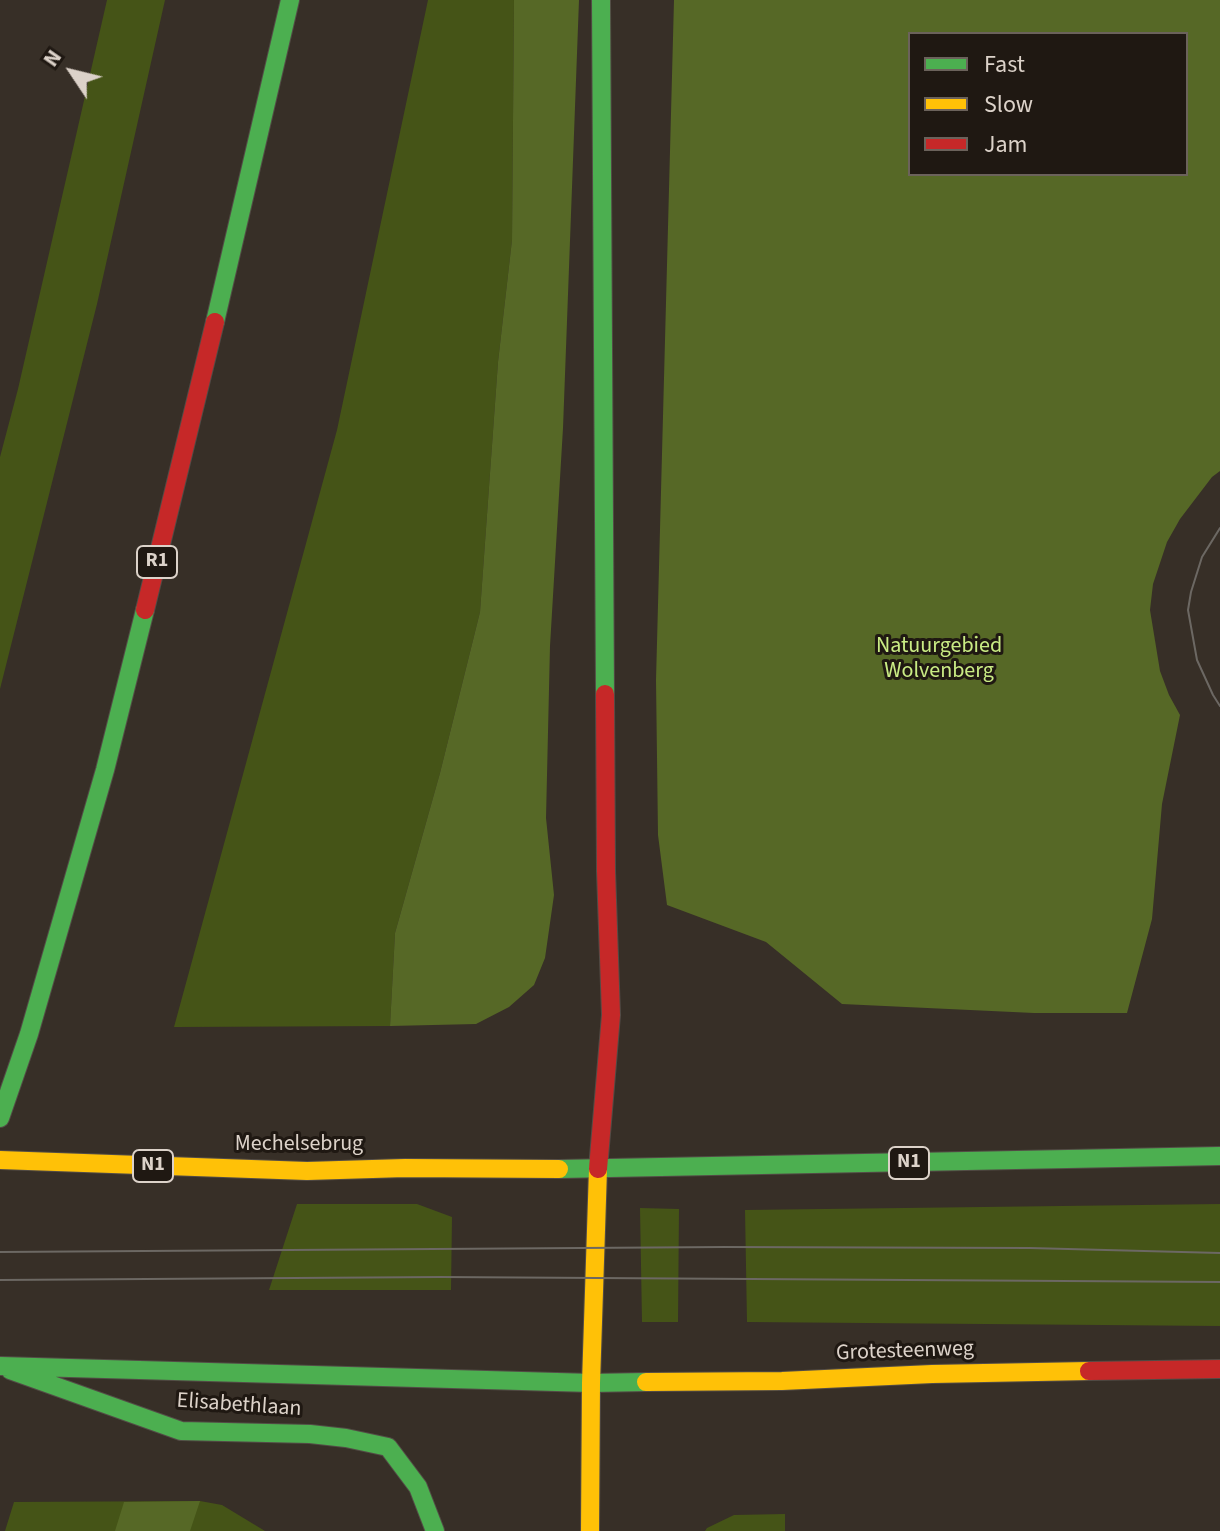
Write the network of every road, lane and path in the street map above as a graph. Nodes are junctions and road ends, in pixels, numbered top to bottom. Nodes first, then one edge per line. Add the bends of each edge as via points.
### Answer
1 (290, 0) edge
2 (601, 0) edge
3 (0, 1118) edge
4 (1220, 1156) edge
5 (0, 1160) edge
6 (598, 1169) junction
7 (0, 1366) edge
8 (1220, 1369) edge
9 (591, 1383) junction
10 (435, 1531) edge
11 (590, 1531) edge

1 - 3 main road, R1 via 105,770
2 - 6 main road via 611,1015
4 - 6 main road, N1
5 - 6 main road, Mechelsebrug / N1 via 307,1171
6 - 9 main road
7 - 9 main road
7 - 10 main road, Elisabethlaan via 181,1431 310,1434 388,1447 418,1487
8 - 9 main road, Grotesteenweg
9 - 11 main road

